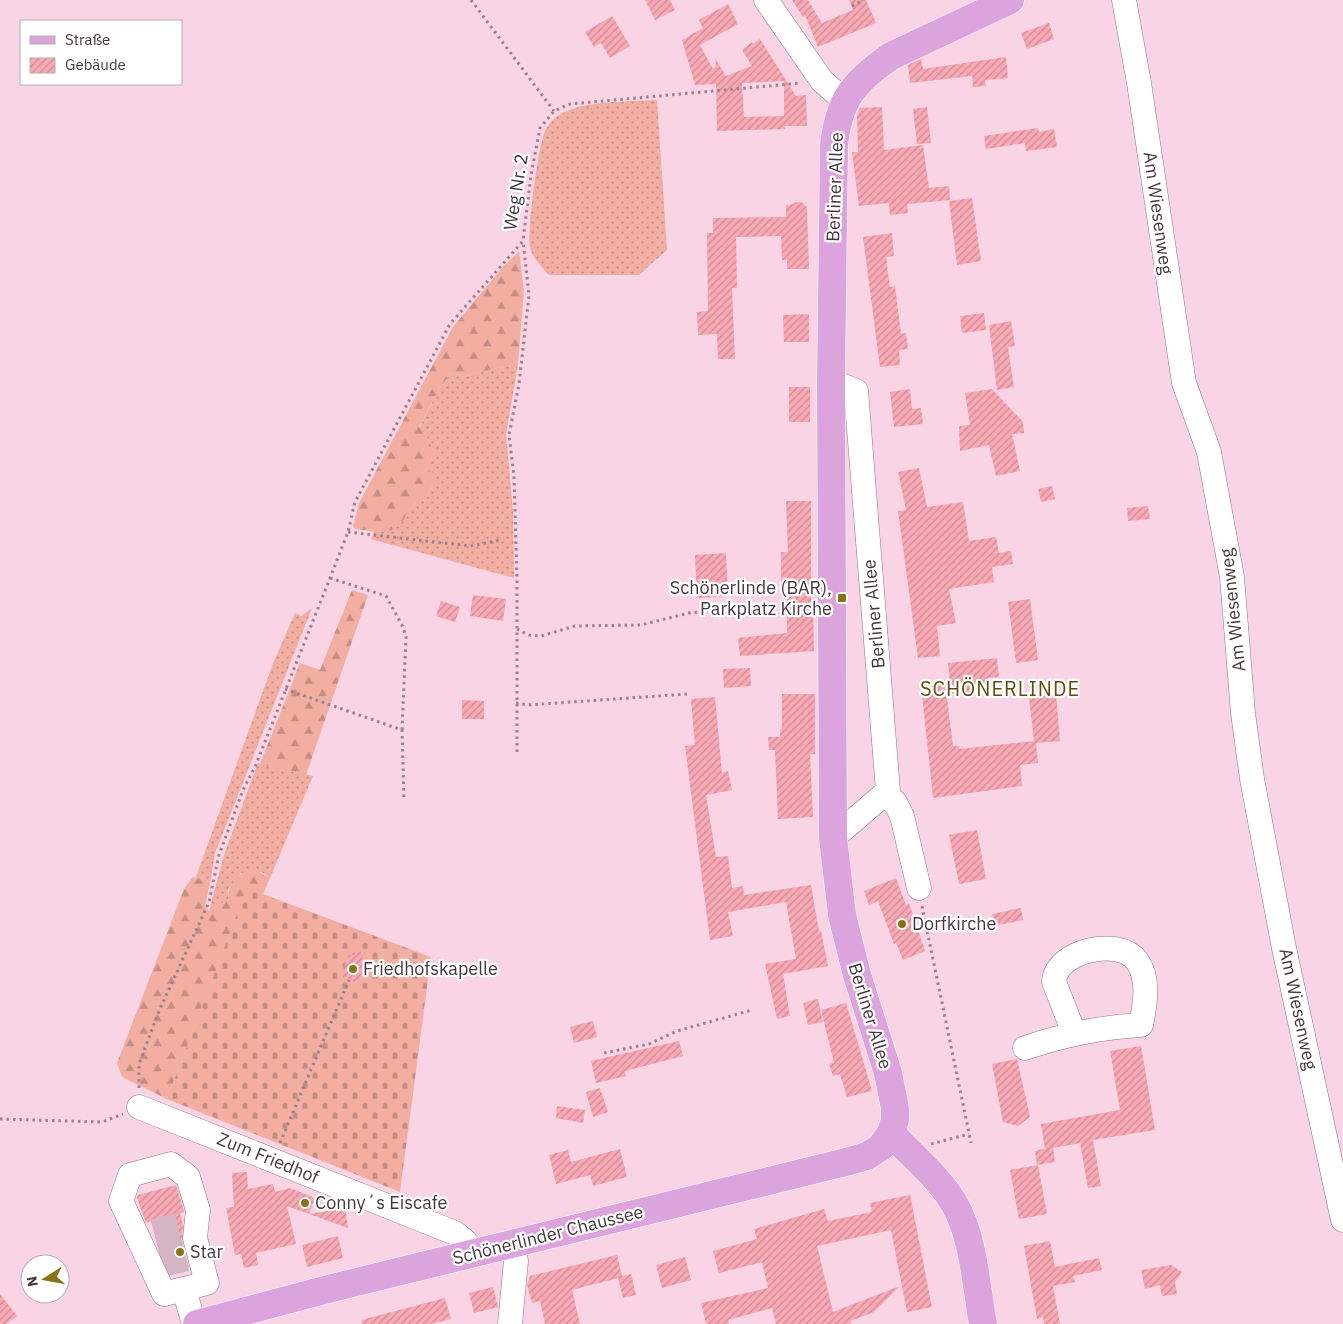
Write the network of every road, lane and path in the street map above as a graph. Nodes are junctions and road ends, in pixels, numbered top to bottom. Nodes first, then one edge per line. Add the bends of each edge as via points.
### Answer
1 (471, 0) edge
2 (864, 0) edge
3 (1010, 0) edge
4 (1124, 0) edge
5 (771, 2) edge
6 (852, 6) dead end
7 (822, 81) junction
8 (844, 100) junction
9 (554, 111) junction
10 (523, 241) junction
11 (832, 381) junction
12 (348, 532) junction
13 (501, 540) dead end
14 (330, 578) junction
15 (708, 611) dead end
16 (517, 629) junction
17 (285, 689) junction
18 (687, 694) dead end
19 (516, 703) junction
20 (402, 730) junction
21 (517, 752) dead end
22 (883, 796) junction
23 (404, 800) dead end
24 (833, 838) junction
25 (919, 888) joint
26 (349, 980) dead end
27 (752, 1010) dead end
28 (1074, 1033) dead end
29 (1025, 1048) dead end
30 (604, 1053) dead end
31 (139, 1107) junction
32 (0, 1119) edge
33 (891, 1134) junction
34 (969, 1134) junction
35 (971, 1143) dead end
36 (928, 1145) dead end
37 (273, 1160) junction
38 (1343, 1220) edge
39 (512, 1244) junction
40 (468, 1254) junction
41 (184, 1289) junction
42 (195, 1324) edge
43 (510, 1324) edge
44 (983, 1324) edge

1 - 9 path
2 - 6 path
3 - 8 main road, Berliner Allee via 891,56 860,80
4 - 38 street, Am Wiesenweg via 1184,383 1209,452 1232,577 1252,779 1284,948
5 - 7 street
7 - 8 street
7 - 9 path via 603,100 570,104
8 - 11 main road, Berliner Allee via 836,128 832,165
9 - 10 path, Weg Nr. 2 via 540,128
10 - 12 path, Weg Nr. 2 via 450,324 355,502
10 - 16 path via 529,295 519,384 509,435 514,476
11 - 22 street, Berliner Allee via 856,391 888,791
11 - 24 main road, Berliner Allee
12 - 13 path via 470,546
12 - 14 path, Weg Nr. 2
14 - 17 path, Weg Nr. 2
14 - 20 path via 386,596 403,627 406,651
15 - 16 path via 641,625 575,626 536,637
16 - 19 path
17 - 20 path
17 - 31 path, Weg Nr. 2 via 223,845 209,902 159,1011 139,1064
18 - 19 path via 528,705
19 - 21 path
20 - 23 path
22 - 24 street
22 - 25 street via 895,802 902,816
24 - 33 main road, Berliner Allee via 842,915 893,1092 895,1120
25 - 34 path
26 - 37 path
27 - 30 path via 677,1031 649,1044
28 - 29 street
31 - 32 path via 102,1122
31 - 37 street, Zum Friedhof
33 - 39 main road, Schönerlinder Chaussee via 881,1147 867,1156
33 - 44 main road via 936,1180 954,1205 963,1225
34 - 35 path
34 - 36 path
37 - 40 street, Zum Friedhof via 455,1233 465,1241
39 - 40 main road, Schönerlinder Chaussee
39 - 43 street via 516,1261
40 - 42 main road, Schönerlinder Chaussee
41 - 41 street via 207,1283 192,1240 198,1210 188,1177 170,1164 130,1176 121,1201 151,1250 164,1294
41 - 42 street

